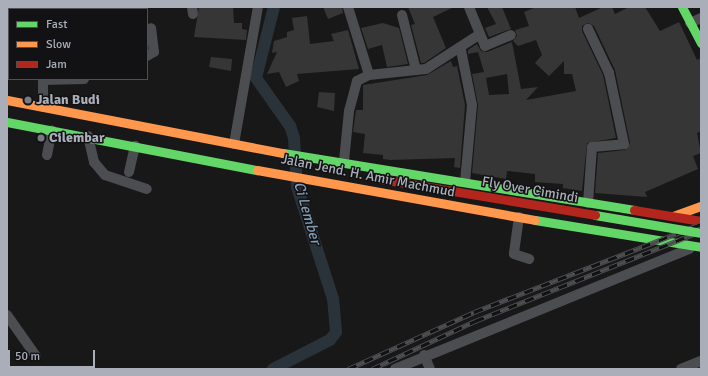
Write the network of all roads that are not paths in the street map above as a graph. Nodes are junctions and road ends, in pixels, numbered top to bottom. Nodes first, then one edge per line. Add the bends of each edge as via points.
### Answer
1 (258, 7) edge
2 (348, 7) edge
3 (469, 7) edge
4 (682, 7) edge
5 (402, 15) dead end
6 (701, 18) edge
7 (690, 23) junction
8 (151, 28) dead end
9 (588, 29) dead end
10 (480, 34) junction
11 (511, 35) dead end
12 (701, 43) edge
13 (461, 50) junction
14 (148, 55) edge
15 (416, 70) junction
16 (369, 75) junction
17 (43, 80) edge
18 (7, 100) edge
19 (43, 107) junction
20 (7, 122) edge
21 (52, 130) junction
22 (88, 136) junction
23 (234, 144) junction
24 (135, 146) junction
25 (47, 155) dead end
26 (305, 157) junction
27 (344, 162) junction
28 (129, 172) dead end
29 (354, 174) junction
30 (301, 177) junction
31 (465, 182) junction
32 (146, 189) dead end
33 (588, 203) junction
34 (701, 206) edge
35 (674, 216) junction
36 (519, 217) junction
37 (701, 221) edge
38 (585, 228) junction
39 (615, 232) junction
40 (701, 233) edge
41 (700, 246) edge
42 (529, 259) dead end
43 (7, 315) edge
44 (424, 355) junction
45 (36, 356) dead end
46 (701, 361) edge
47 (395, 369) edge
48 (430, 369) edge
49 (681, 369) edge

1 - 23 street
2 - 16 street
3 - 10 street
4 - 7 main road
5 - 15 street
6 - 7 street
7 - 12 main road
8 - 14 street via 154,52
9 - 33 street via 609,73 624,145 592,148
10 - 11 street via 486,46
10 - 13 street
13 - 15 street via 438,64
13 - 31 street via 472,105
15 - 16 street
16 - 27 street via 358,81 354,88
17 - 19 street
18 - 19 main road, Jalan Jend. H. Amir Machmud
19 - 23 main road, Jalan Jend. H. Amir Machmud
20 - 21 main road, Jalan Jend. H. Amir Machmud
21 - 22 main road, Jalan Jend. H. Amir Machmud
21 - 25 street
22 - 24 main road, Jalan Jend. H. Amir Machmud
22 - 32 street via 94,162 105,175
23 - 26 main road, Jalan Jend. H. Amir Machmud
24 - 28 street
24 - 30 main road, Jalan Jend. H. Amir Machmud
26 - 27 main road, Jalan Jend. H. Amir Machmud
26 - 29 main road, Fly Over Cimindi
27 - 31 main road, Jalan Jend. H. Amir Machmud
29 - 30 main road, Fly Over Cimindi
29 - 40 main road, Fly Over Cimindi, bridge
30 - 36 main road, Jalan Jend. H. Amir Machmud
31 - 33 main road, Jalan Jend. H. Amir Machmud
33 - 35 main road, Jalan Jend. H. Amir Machmud
33 - 38 main road
34 - 35 main road
35 - 37 main road, Jalan Jend. H. Amir Machmud
35 - 39 main road
36 - 38 main road, Jalan Jend. H. Amir Machmud
36 - 42 street via 514,254
38 - 39 main road, Jalan Jend. H. Amir Machmud
39 - 41 main road, Jalan Jend. H. Amir Machmud
41 - 44 street
43 - 45 street
44 - 47 street
44 - 48 street
46 - 49 street

